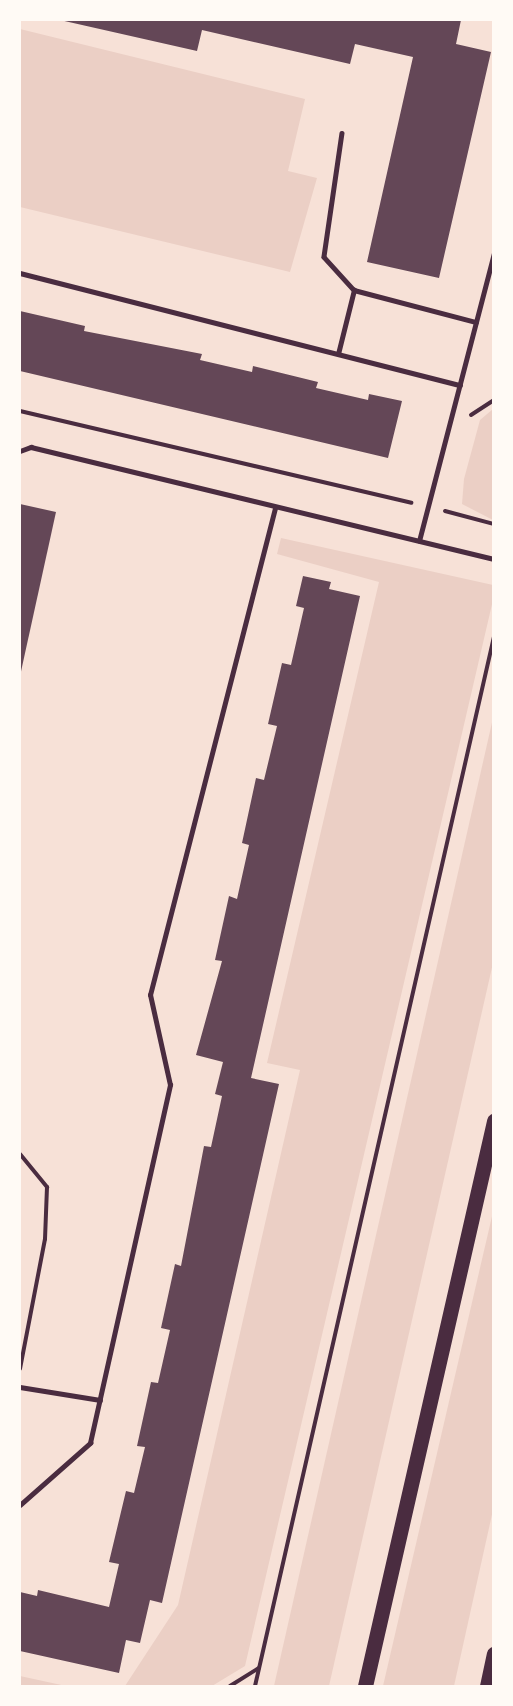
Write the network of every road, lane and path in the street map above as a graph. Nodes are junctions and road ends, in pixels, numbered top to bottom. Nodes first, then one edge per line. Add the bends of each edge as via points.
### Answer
1 (342, 133) dead end
2 (494, 254) edge
3 (20, 273) edge
4 (354, 290) junction
5 (476, 322) junction
6 (338, 354) junction
7 (460, 385) junction
8 (20, 411) edge
9 (20, 451) edge
10 (428, 507) junction
11 (275, 508) junction
12 (494, 524) edge
13 (419, 542) junction
14 (494, 559) edge
15 (494, 637) edge
16 (494, 1121) edge
17 (20, 1154) edge
18 (20, 1372) edge
19 (20, 1387) edge
20 (100, 1400) junction
21 (20, 1505) edge
22 (494, 1654) edge
23 (259, 1668) junction
24 (230, 1686) edge
25 (255, 1686) edge
26 (365, 1686) edge
27 (486, 1686) edge

1 - 4 lane via 324,257
2 - 5 lane
3 - 6 lane
4 - 5 lane
4 - 6 lane
5 - 7 lane
6 - 7 lane
7 - 10 lane
8 - 10 path
9 - 11 lane via 31,447
10 - 12 path
10 - 13 lane
11 - 13 lane
11 - 20 lane via 150,995 170,1085
13 - 14 lane
15 - 23 path
16 - 26 main road
17 - 18 path via 47,1187 45,1239
19 - 20 lane
20 - 21 lane via 90,1443
22 - 27 main road
23 - 24 path
23 - 25 path

